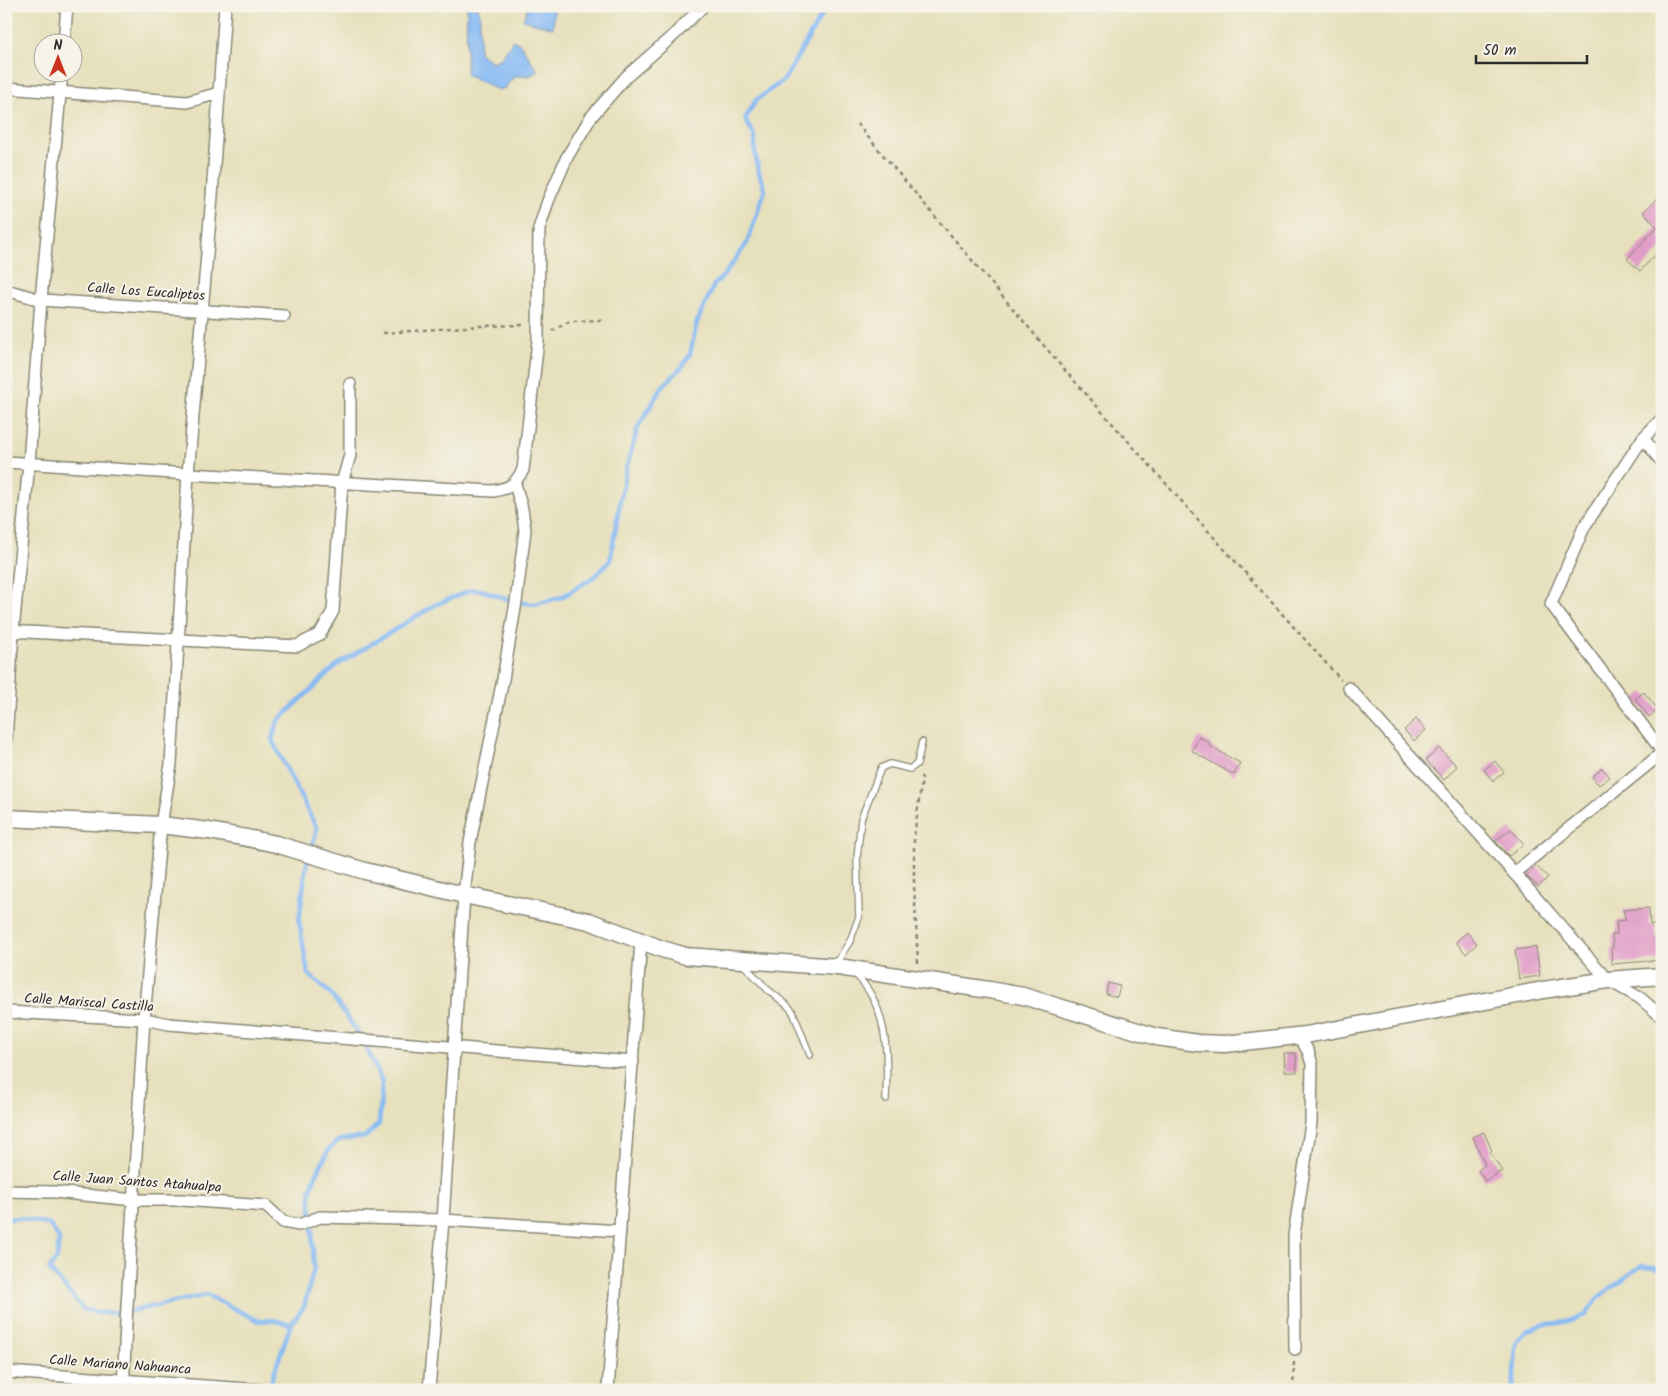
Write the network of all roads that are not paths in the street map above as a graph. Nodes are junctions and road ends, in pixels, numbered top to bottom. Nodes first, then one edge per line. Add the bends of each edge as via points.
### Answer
1 (67, 6) edge
2 (225, 6) edge
3 (703, 6) edge
4 (65, 32) edge
5 (62, 82) edge
6 (6, 88) edge
7 (61, 92) junction
8 (219, 93) junction
9 (6, 290) edge
10 (41, 300) junction
11 (202, 311) junction
12 (284, 316) dead end
13 (350, 384) dead end
14 (1662, 419) edge
15 (1643, 438) junction
16 (6, 462) edge
17 (1662, 462) edge
18 (29, 463) junction
19 (188, 474) junction
20 (342, 483) junction
21 (515, 484) junction
22 (10, 631) edge
23 (178, 639) junction
24 (1349, 688) road end
25 (6, 740) edge
26 (922, 742) dead end
27 (1662, 752) edge
28 (6, 818) edge
29 (161, 826) junction
30 (1514, 873) junction
31 (464, 895) junction
32 (641, 941) junction
33 (739, 960) junction
34 (842, 968) junction
35 (1662, 976) edge
36 (1608, 980) junction
37 (6, 1012) edge
38 (1662, 1016) edge
39 (144, 1020) junction
40 (1299, 1036) junction
41 (453, 1047) junction
42 (810, 1055) dead end
43 (633, 1062) junction
44 (886, 1099) dead end
45 (6, 1191) edge
46 (134, 1200) junction
47 (443, 1220) junction
48 (620, 1231) junction
49 (1295, 1349) road end
50 (6, 1372) edge
51 (124, 1385) edge
52 (262, 1390) edge
53 (429, 1390) edge
54 (608, 1390) edge

1 - 4 street
2 - 8 street
3 - 21 street via 626,77 591,117 567,157 548,201 539,229 538,341 523,470
5 - 7 street
6 - 7 street
7 - 8 street via 187,102
7 - 10 street
8 - 11 street
9 - 10 street, Calle Los Eucaliptos
10 - 11 street, Calle Los Eucaliptos
10 - 18 street
11 - 12 street, Calle Los Eucaliptos
11 - 19 street
13 - 20 street via 350,455
14 - 15 street
15 - 17 street
15 - 27 street via 1584,527 1550,604
16 - 18 street
18 - 19 street
18 - 22 street
19 - 20 street
19 - 23 street
20 - 21 street via 493,491
20 - 23 street via 333,611 320,634 297,646
21 - 31 street via 524,530 516,602 470,842
22 - 23 street
22 - 25 street
23 - 29 street via 171,764
24 - 30 street
26 - 34 lane via 917,764 910,769 890,764 881,768 861,819 857,858 859,917
27 - 30 street
28 - 29 street
29 - 31 street via 210,831 276,844 365,871
29 - 39 street
30 - 36 street
31 - 32 street via 589,921
31 - 41 street
32 - 33 street via 686,956
32 - 43 street
33 - 34 street
33 - 42 lane via 793,1012
34 - 40 street via 1024,996 1157,1037 1224,1044
34 - 44 lane via 864,983 876,1002 885,1032
35 - 36 street
36 - 38 street via 1640,998
36 - 40 street
37 - 39 street, Calle Mariscal Castilla
39 - 41 street, Calle Mariscal Castilla
39 - 46 street
40 - 49 street via 1312,1064 1311,1123 1294,1234
41 - 43 street, Calle Mariscal Castilla
41 - 47 street
43 - 48 street
45 - 46 street, Calle Juan Santos Atahualpa
46 - 47 street, Calle Juan Santos Atahualpa via 266,1206 283,1222 299,1225 320,1217
46 - 51 street
47 - 48 street
47 - 53 street
48 - 54 street
50 - 51 street, Calle Mariano Nahuanca
51 - 52 street, Calle Mariano Nahuanca

